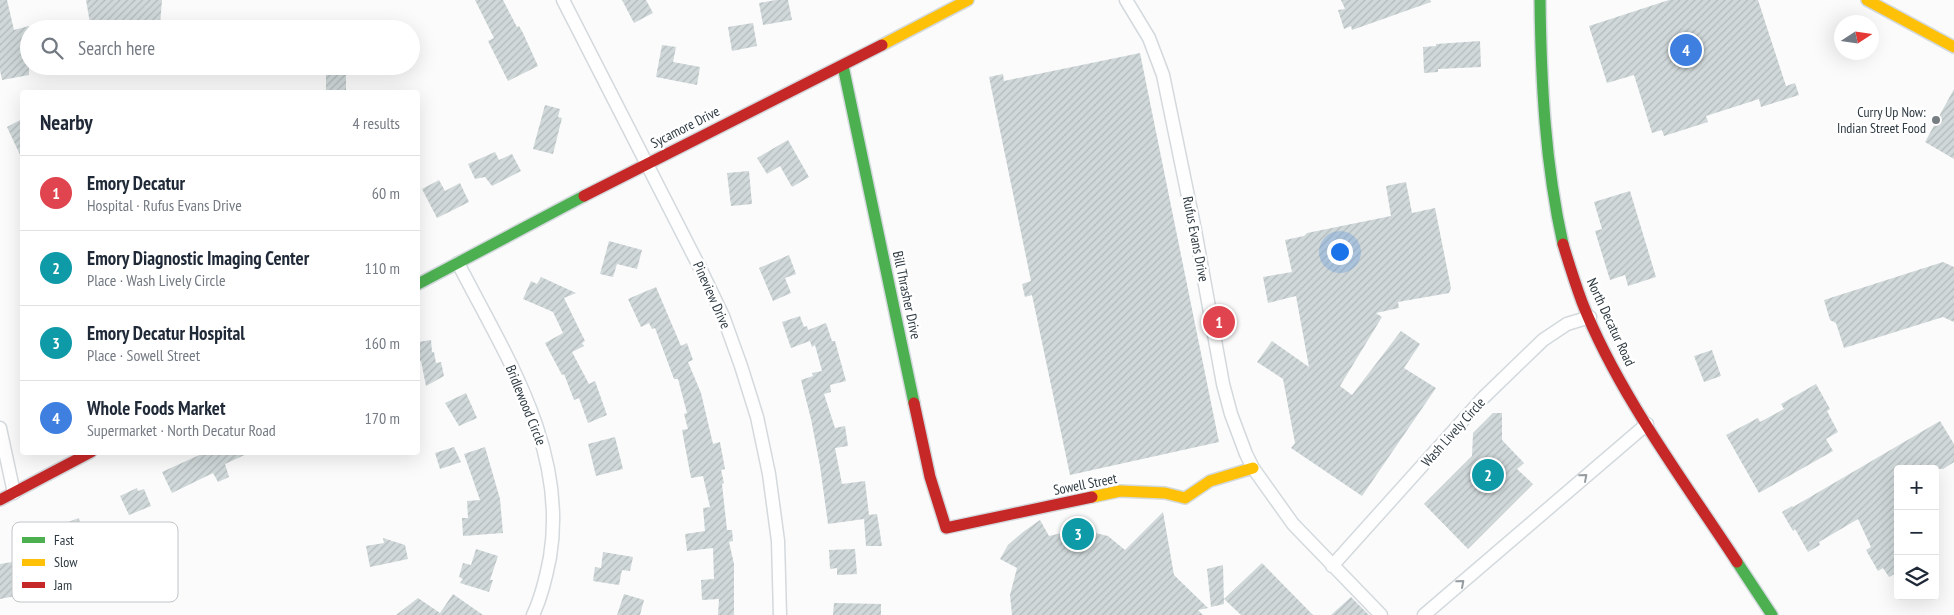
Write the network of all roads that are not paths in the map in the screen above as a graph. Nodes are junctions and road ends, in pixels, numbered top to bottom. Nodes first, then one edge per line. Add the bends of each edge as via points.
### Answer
1 (563, 0) edge
2 (968, 0) edge
3 (1126, 0) edge
4 (1540, 0) edge
5 (1867, 0) edge
6 (1954, 47) edge
7 (843, 66) junction
8 (648, 163) junction
9 (458, 263) junction
10 (420, 283) edge
11 (1590, 318) junction
12 (1647, 424) junction
13 (0, 428) edge
14 (85, 455) edge
15 (1253, 468) junction
16 (14, 493) junction
17 (0, 500) edge
18 (946, 528) joint
19 (1332, 566) junction
20 (533, 615) edge
21 (780, 615) edge
22 (1381, 615) edge
23 (1424, 615) edge
24 (1772, 615) edge

1 - 8 street, Pineview Drive
2 - 7 street, Sycamore Drive
3 - 15 street, Rufus Evans Drive via 1149,38 1163,75 1223,384 1231,414
4 - 11 street, North Decatur Road via 1545,123 1553,196 1574,278
5 - 6 street
7 - 8 street, Sycamore Drive
7 - 18 street, Bill Thrasher Drive via 930,477
8 - 9 street, Sycamore Drive
8 - 21 street, Pineview Drive via 723,316 757,417 778,541
9 - 10 street, Sycamore Drive
9 - 20 street, Bridlewood Circle via 518,381 543,444 554,513 546,582
11 - 12 street, North Decatur Road
11 - 19 street, Wash Lively Circle via 1563,326 1543,340 1483,398
23 -> 12 street
12 - 24 street, North Decatur Road
13 - 16 street
14 - 16 street
15 - 18 street, Sowell Street via 1210,481 1185,498 1165,493 1120,491
15 - 19 street, Rufus Evans Drive via 1293,524
16 - 17 street
19 - 22 street, Rufus Evans Drive

